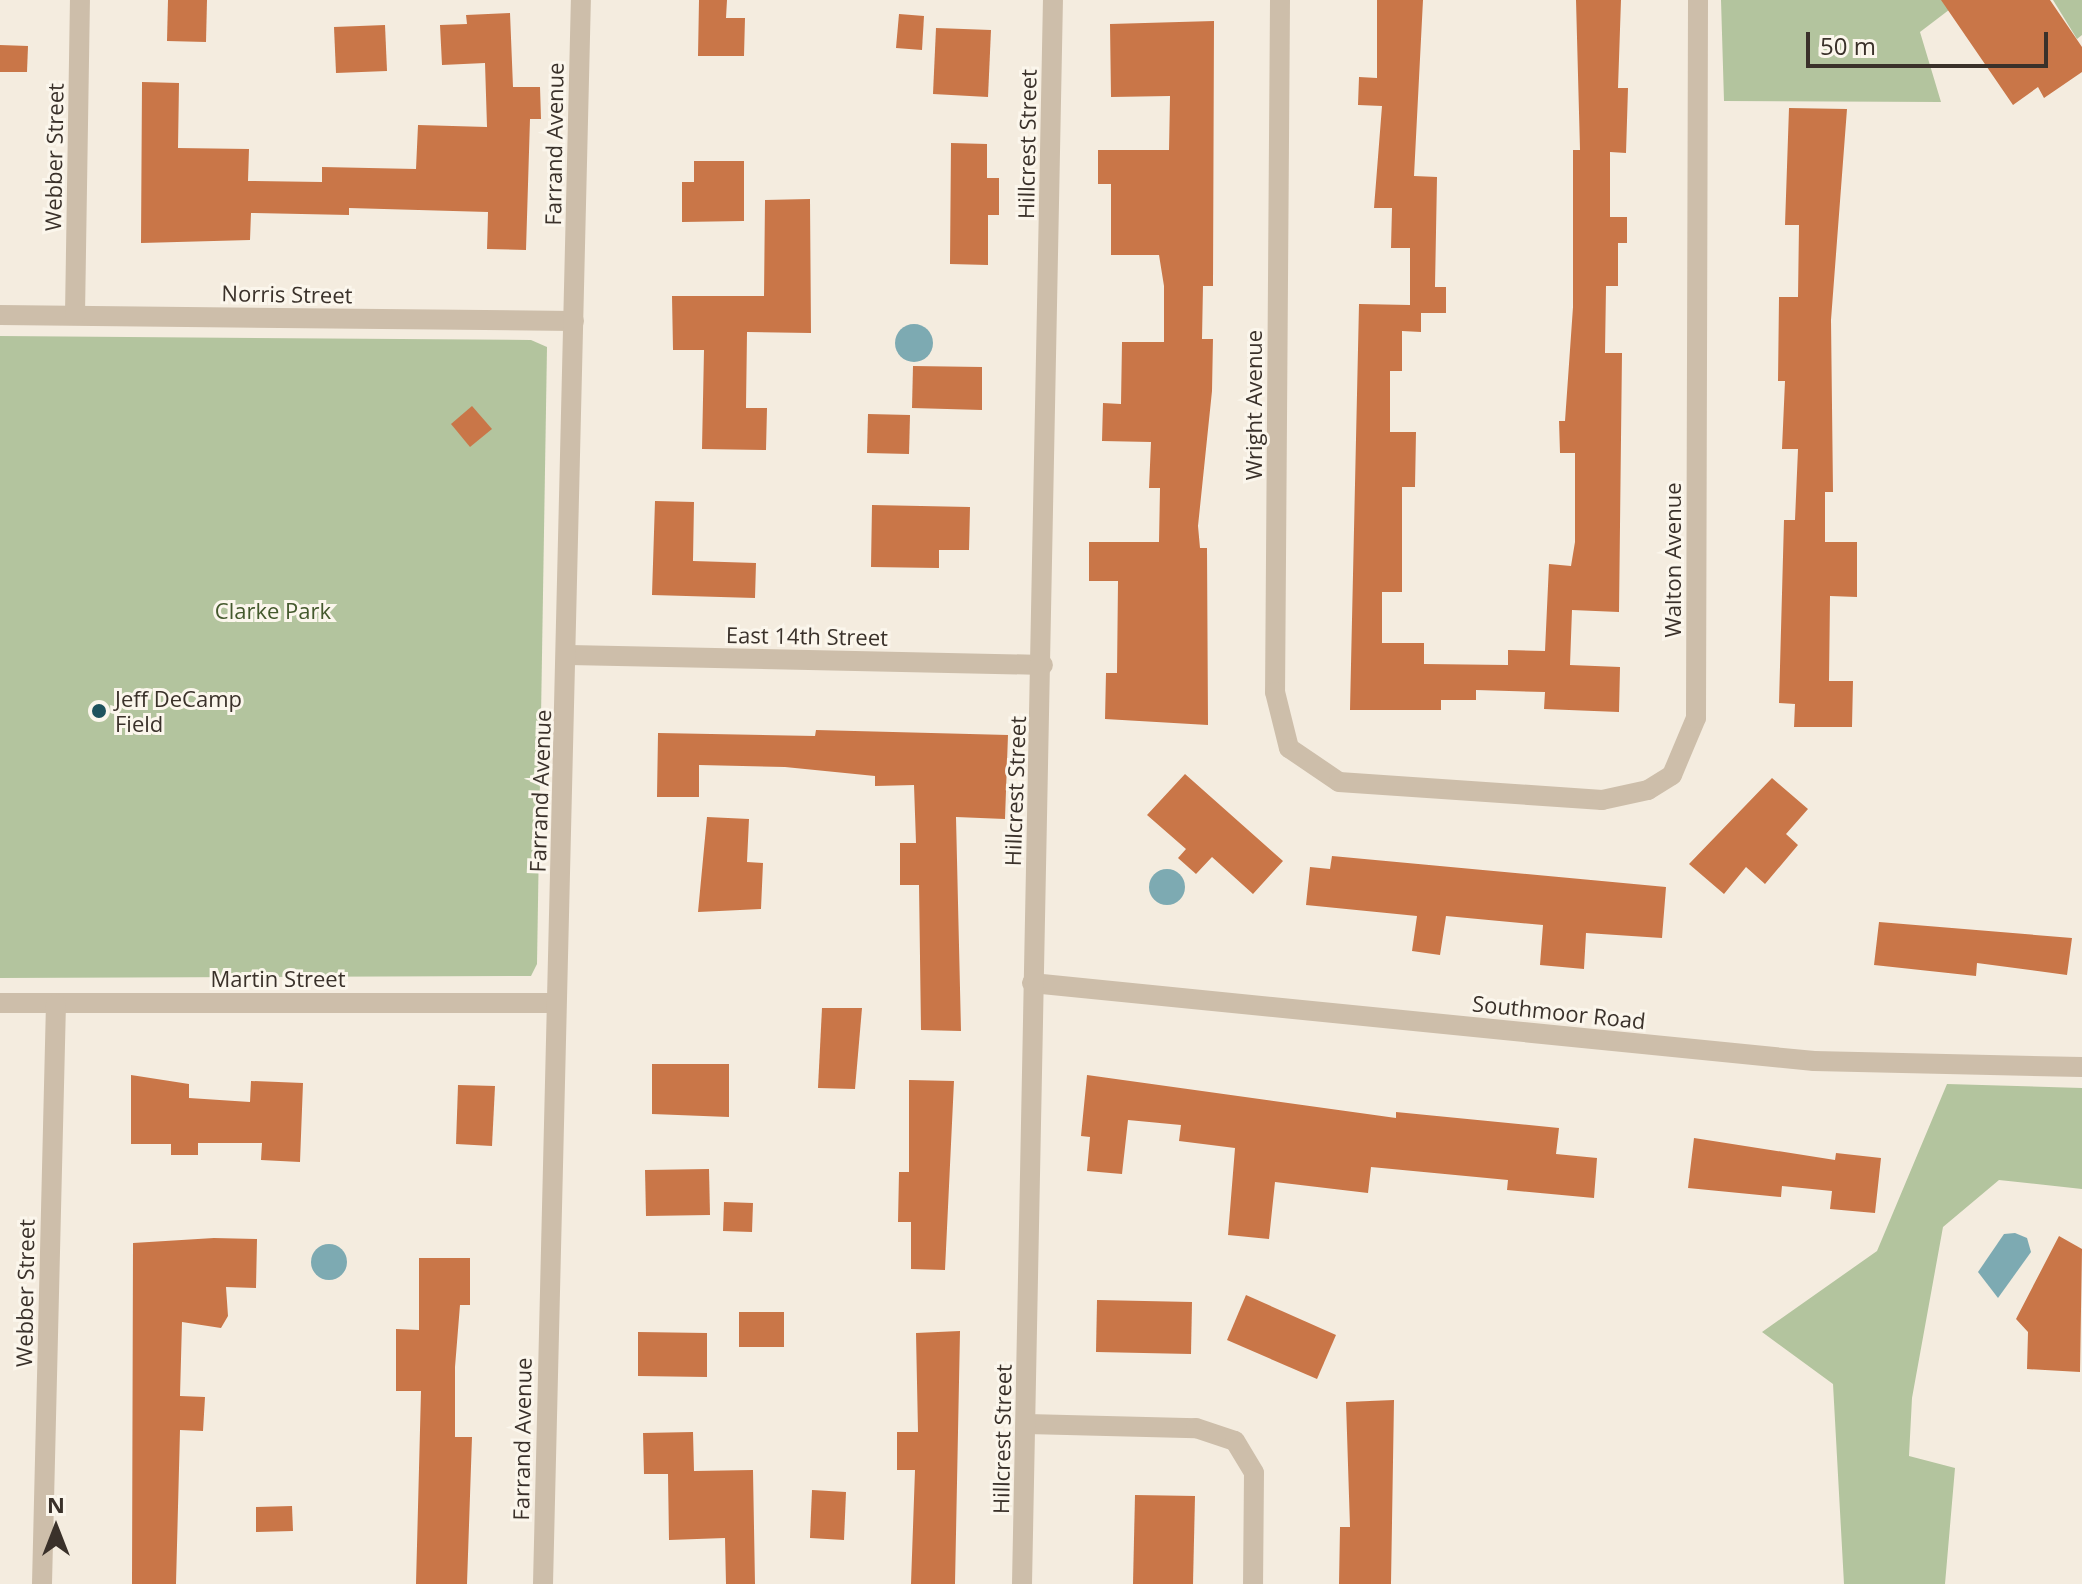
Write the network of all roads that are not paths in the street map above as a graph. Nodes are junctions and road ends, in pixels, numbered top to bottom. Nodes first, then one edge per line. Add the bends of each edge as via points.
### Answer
1 (80, 0) edge
2 (581, 0) edge
3 (1053, 0) edge
4 (1280, 0) edge
5 (1698, 0) edge
6 (0, 315) edge
7 (75, 315) junction
8 (574, 321) junction
9 (569, 655) junction
10 (1043, 665) junction
11 (1339, 782) joint
12 (1032, 983) junction
13 (0, 1003) edge
14 (556, 1003) junction
15 (56, 1004) junction
16 (2082, 1067) edge
17 (1027, 1424) junction
18 (42, 1584) edge
19 (543, 1584) edge
20 (1022, 1584) edge
21 (1253, 1584) edge

1 - 7 street, Webber Street
2 - 8 street, Farrand Avenue
3 - 10 street, Hillcrest Street
4 - 11 street, Wright Avenue via 1275,692 1289,748
5 - 11 street, Walton Avenue via 1696,718 1687,749 1672,775 1648,790 1602,800
6 - 7 street, Norris Street
7 - 8 street, Norris Street
8 - 9 street, Farrand Avenue
9 - 10 street, East 14th Street
9 - 14 street, Farrand Avenue
10 - 12 street, Hillcrest Street
12 - 16 street, Southmoor Road via 1814,1061
12 - 17 street, Hillcrest Street
13 - 15 street, Martin Street
14 - 15 street, Martin Street
14 - 19 street, Farrand Avenue
15 - 18 street, Webber Street
17 - 20 street, Hillcrest Street
17 - 21 street via 1196,1428 1235,1441 1254,1473

